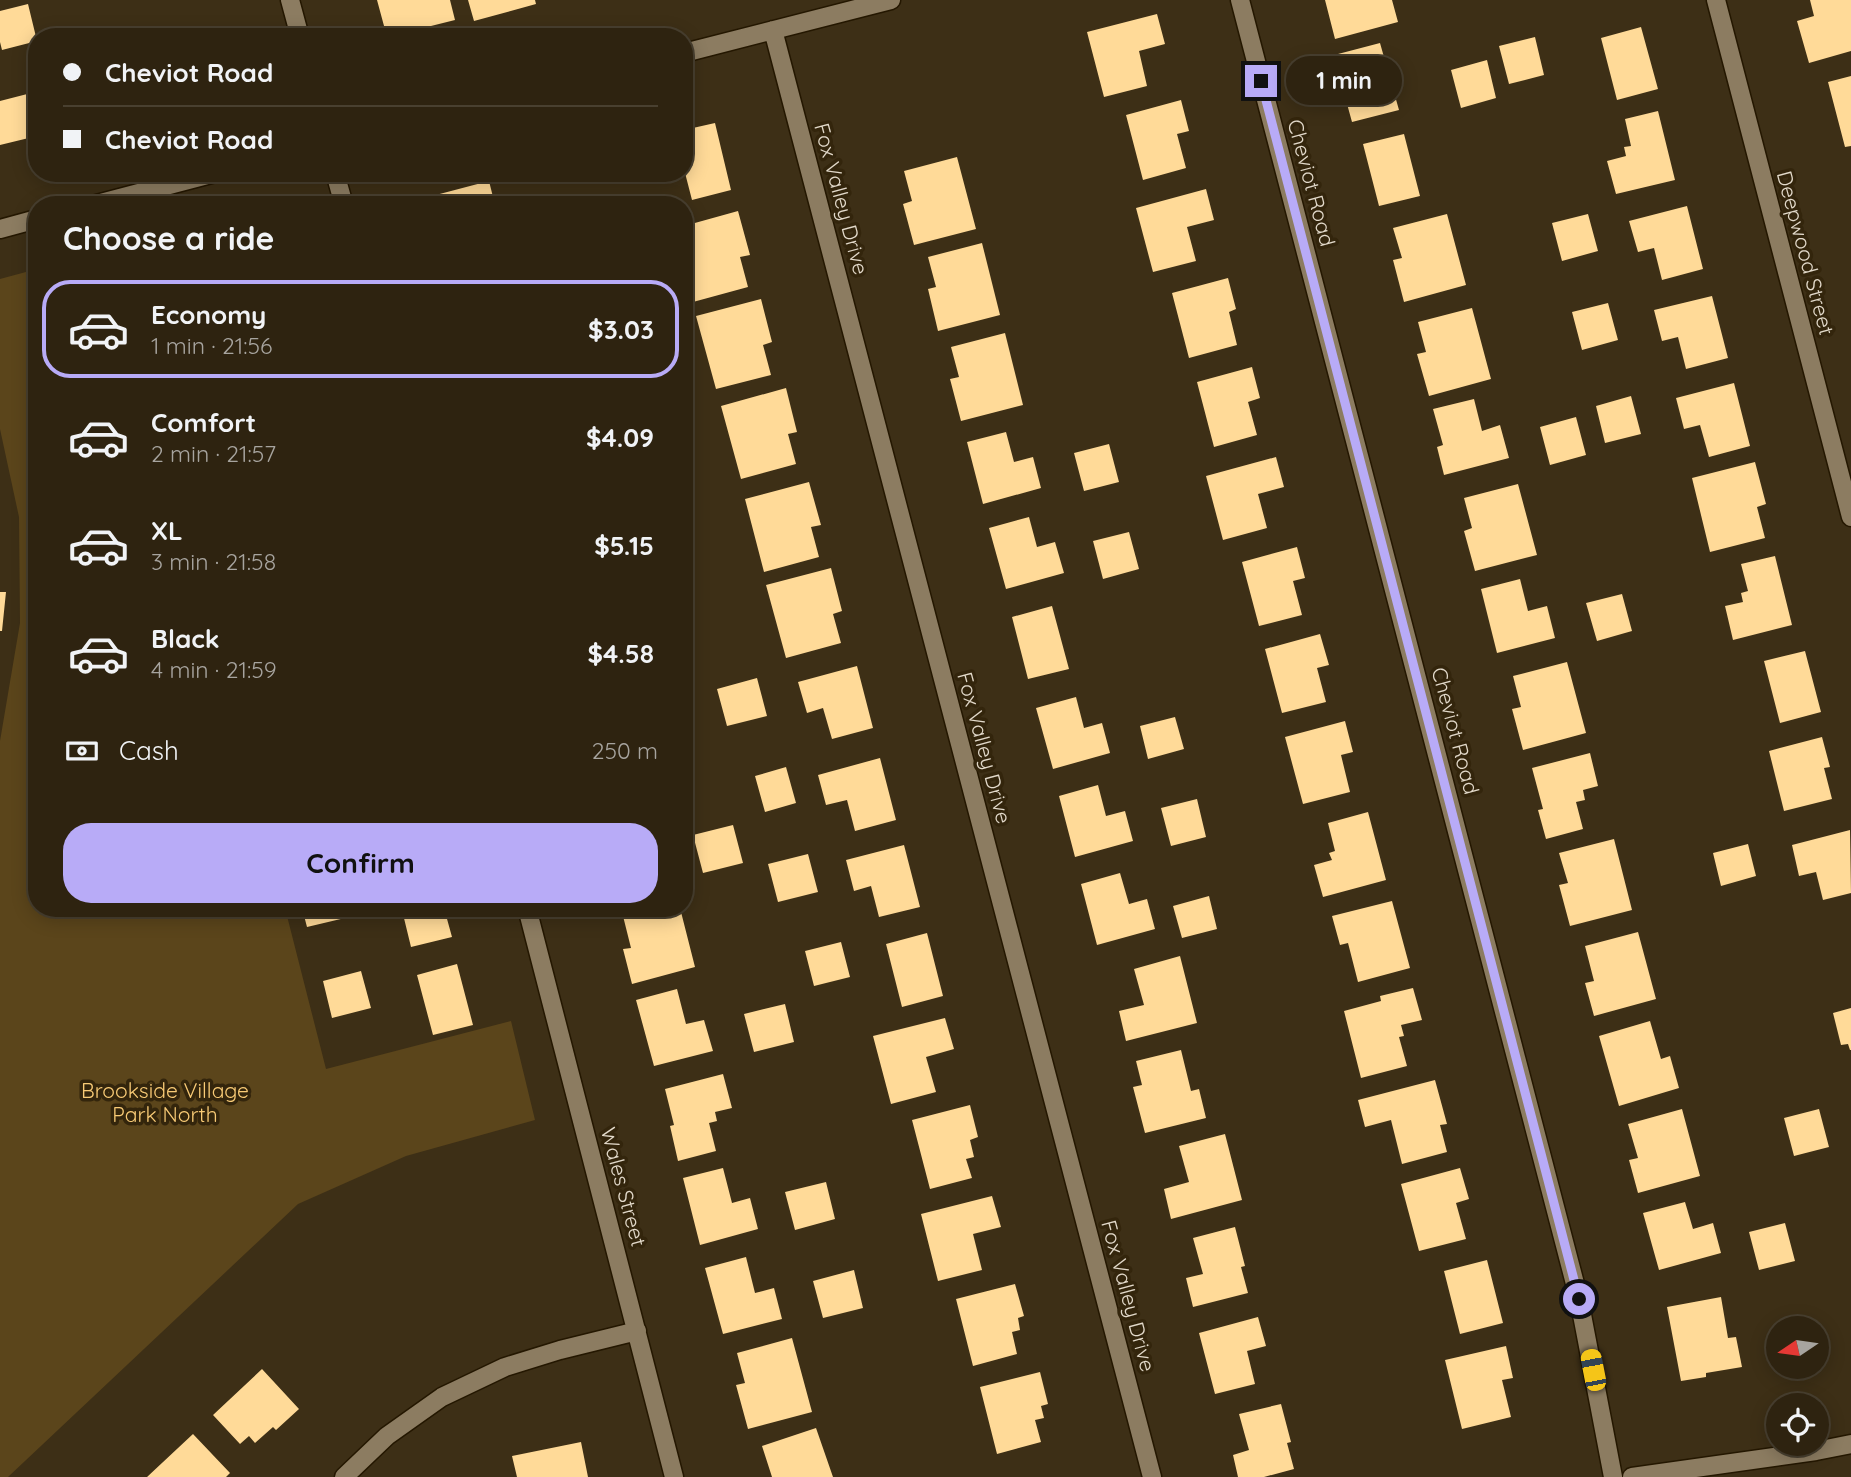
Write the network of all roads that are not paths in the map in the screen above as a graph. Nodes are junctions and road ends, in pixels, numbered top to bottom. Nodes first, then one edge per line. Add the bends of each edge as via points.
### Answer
1 (290, 0) edge
2 (891, 0) edge
3 (1240, 0) edge
4 (1716, 0) edge
5 (298, 28) edge
6 (774, 30) junction
7 (693, 50) edge
8 (181, 182) edge
9 (127, 196) edge
10 (28, 221) edge
11 (0, 229) edge
12 (1851, 517) edge
13 (529, 917) edge
14 (637, 1331) junction
15 (1851, 1444) edge
16 (344, 1477) edge
17 (674, 1477) edge
18 (1152, 1477) edge
19 (1612, 1477) edge
20 (1632, 1477) edge

1 - 5 street
2 - 6 street
3 - 19 street, Cheviot Road via 1579,1299
4 - 12 street, Deepwood Street
6 - 7 street
6 - 18 street, Fox Valley Drive
8 - 9 street
10 - 11 street
13 - 14 street, Wales Street
14 - 16 street via 505,1367 442,1397 387,1436
14 - 17 street, Wales Street
15 - 20 street

